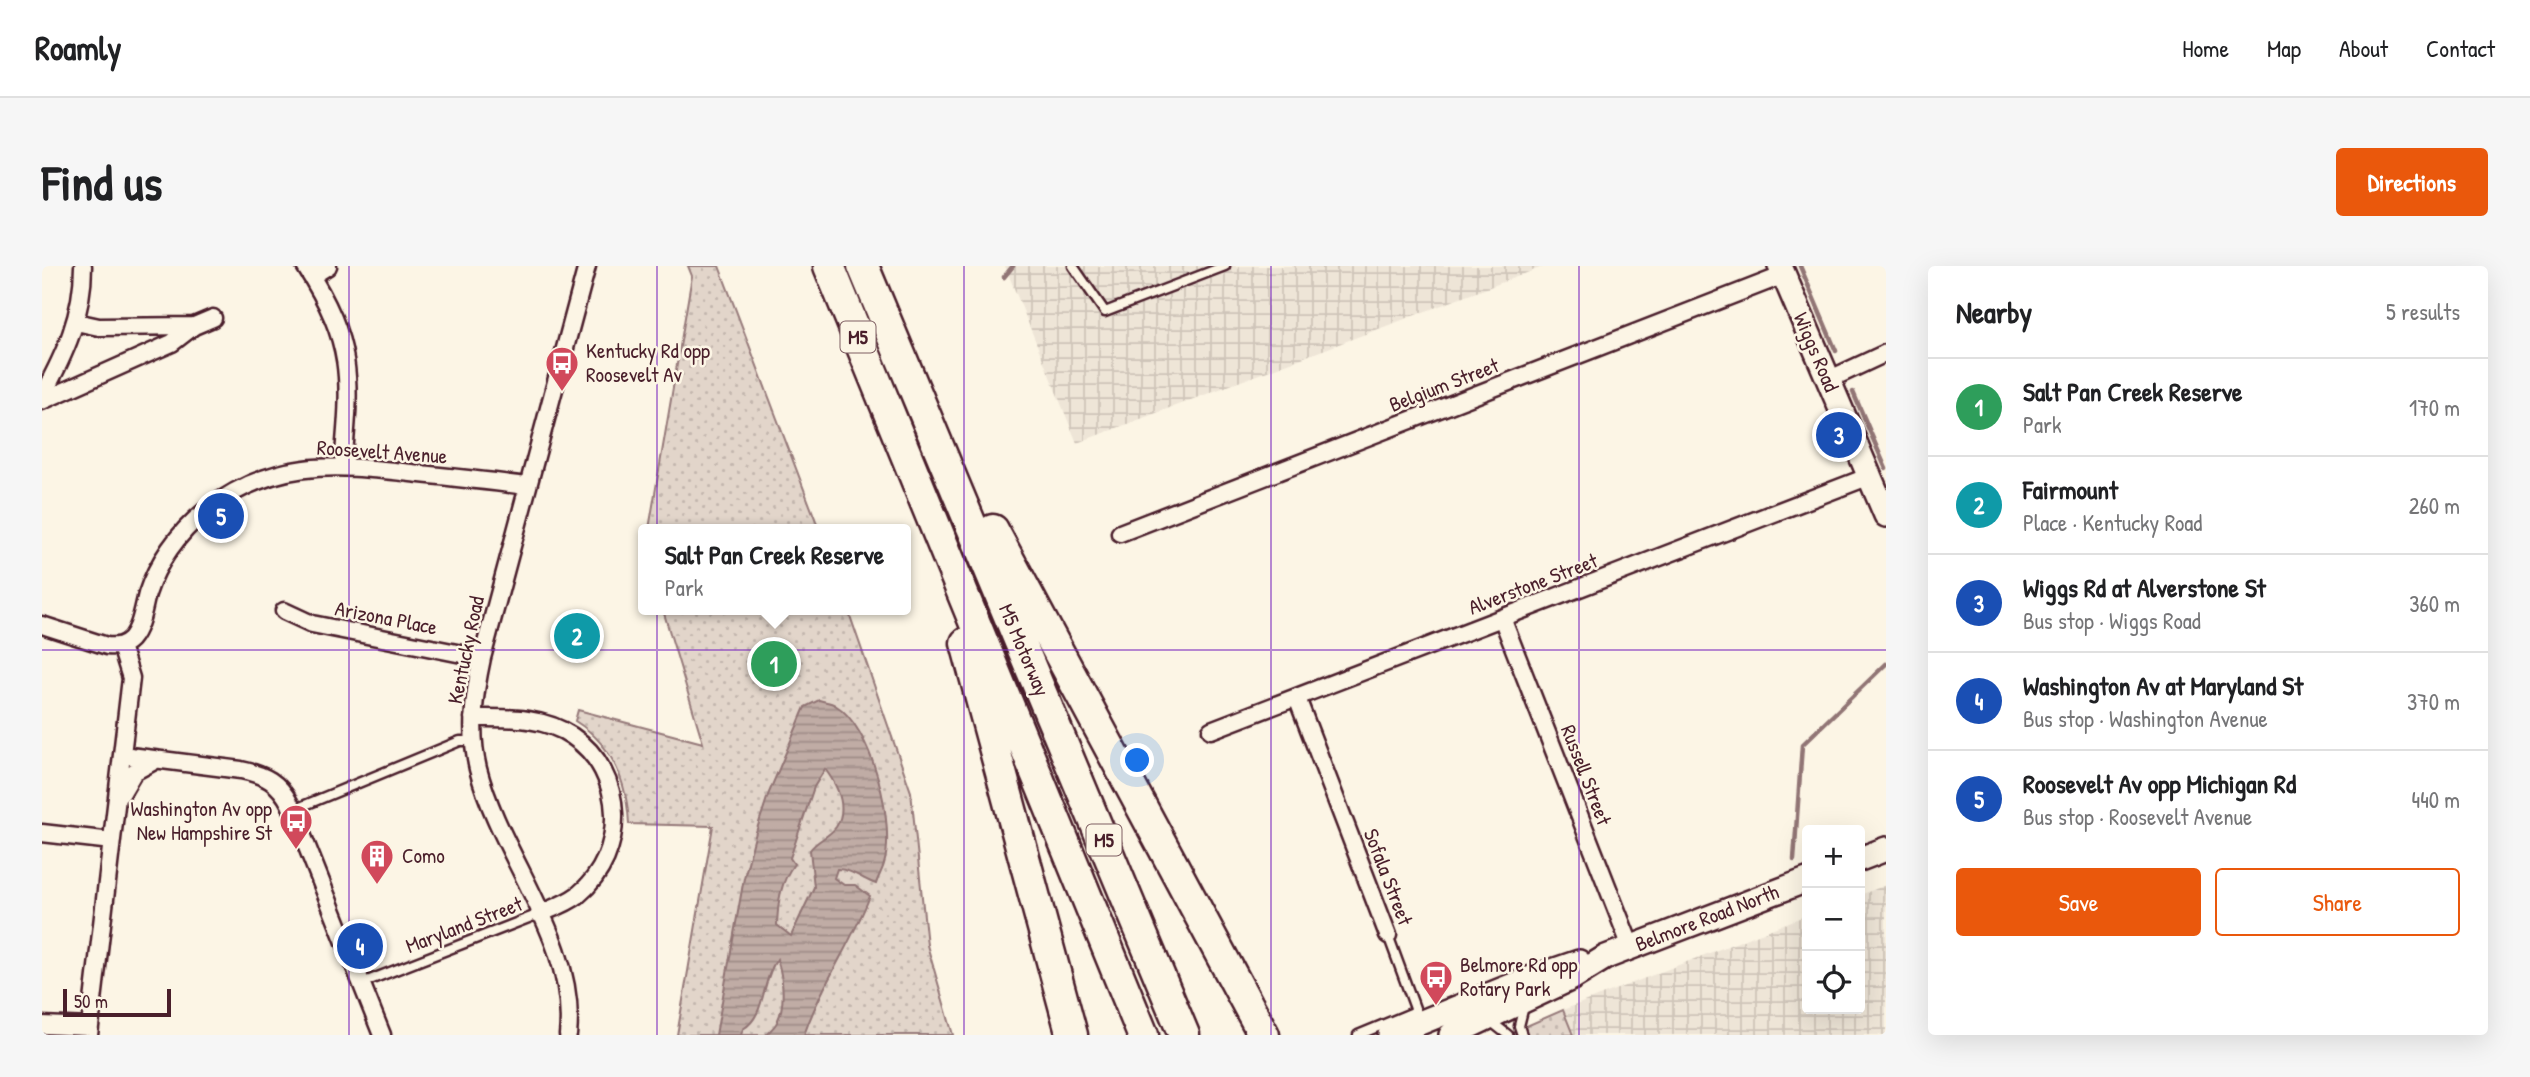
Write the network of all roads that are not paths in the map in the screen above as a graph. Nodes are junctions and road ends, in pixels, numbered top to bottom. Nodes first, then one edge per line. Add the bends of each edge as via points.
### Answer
1 (83, 266) edge
2 (328, 266) edge
3 (587, 266) edge
4 (829, 266) edge
5 (863, 266) edge
6 (1073, 266) edge
7 (1225, 266) edge
8 (309, 271) edge
9 (1782, 271) edge
10 (885, 317) junction
11 (213, 318) dead end
12 (76, 322) junction
13 (194, 326) junction
14 (1886, 353) edge
15 (1828, 380) junction
16 (42, 398) edge
17 (887, 407) junction
18 (343, 466) junction
19 (1870, 477) junction
20 (527, 486) junction
21 (1886, 515) edge
22 (1119, 533) dead end
23 (284, 611) dead end
24 (1502, 618) junction
25 (42, 625) edge
26 (121, 646) junction
27 (482, 658) junction
28 (1297, 698) junction
29 (473, 718) junction
30 (1210, 730) dead end
31 (473, 741) junction
32 (122, 755) junction
33 (158, 759) junction
34 (117, 802) junction
35 (293, 810) junction
36 (42, 833) edge
37 (112, 841) junction
38 (1886, 849) edge
39 (1865, 857) edge
40 (1802, 882) edge
41 (539, 914) junction
42 (1388, 935) joint
43 (1631, 947) junction
44 (1606, 957) junction
45 (1051, 960) junction
46 (362, 983) junction
47 (1526, 1000) junction
48 (1486, 1018) junction
49 (42, 1025) edge
50 (90, 1031) edge
51 (382, 1035) edge
52 (568, 1035) edge
53 (1064, 1035) edge
54 (1072, 1035) edge
55 (1143, 1035) edge
56 (1184, 1035) edge
57 (1264, 1035) edge
58 (1358, 1035) edge
59 (1390, 1035) edge
60 (1451, 1035) edge
61 (1508, 1035) edge
62 (1522, 1035) edge

1 - 12 street
2 - 8 street
3 - 20 street, Kentucky Road
4 - 17 highway, M5 Motorway / M5
5 - 10 highway, M5 Motorway / M5
6 - 7 lane via 1105,312
8 - 18 street via 336,321 346,358 349,394
9 - 15 main road, Wiggs Road
9 - 22 street, Belgium Street
10 - 56 highway, M5 Motorway / M5
10 - 57 highway via 1045,632
11 - 13 street
12 - 13 street via 99,327
12 - 16 street
13 - 16 street via 172,343
14 - 15 street
15 - 19 main road, Wiggs Road
17 - 45 highway via 991,729
17 - 55 highway, M5 Motorway / M5
18 - 20 street, Roosevelt Avenue
18 - 26 street, Roosevelt Avenue via 272,475 213,505 187,528 162,562 135,633
19 - 21 main road, Wiggs Road
19 - 24 street, Alverstone Street
20 - 27 street, Kentucky Road
23 - 27 street, Arizona Place via 312,624
24 - 28 street, Alverstone Street
24 - 43 street, Russell Street
25 - 26 street via 97,644
26 - 32 street via 131,678
27 - 29 street, Kentucky Road
28 - 30 street, Alverstone Street
28 - 42 street, Sofala Street
29 - 31 street, Kentucky Road
29 - 41 street via 527,720 560,729 587,747 610,786 615,820 604,862 579,894
31 - 35 lane via 460,741
31 - 41 street, Kentucky Road via 488,796
32 - 33 street
32 - 34 street
33 - 34 street via 134,772
33 - 35 street via 261,775 279,786
34 - 37 street
35 - 46 street
36 - 37 street
37 - 50 street
38 - 39 main road
40 - 43 main road, Belmore Road North
41 - 46 lane, Maryland Street
41 - 52 street, Kentucky Road via 566,976
42 - 58 lane, Sofala Street via 1416,1011
43 - 44 main road, Belmore Road North
44 - 47 main road, Belmore Road North
44 - 59 main road, Belmore Road North via 1566,965
45 - 53 highway
45 - 54 highway
46 - 51 street
47 - 48 main road, Belmore Road North
47 - 62 lane via 1519,1026
48 - 60 main road, Belmore Road North
48 - 61 lane
49 - 50 street

